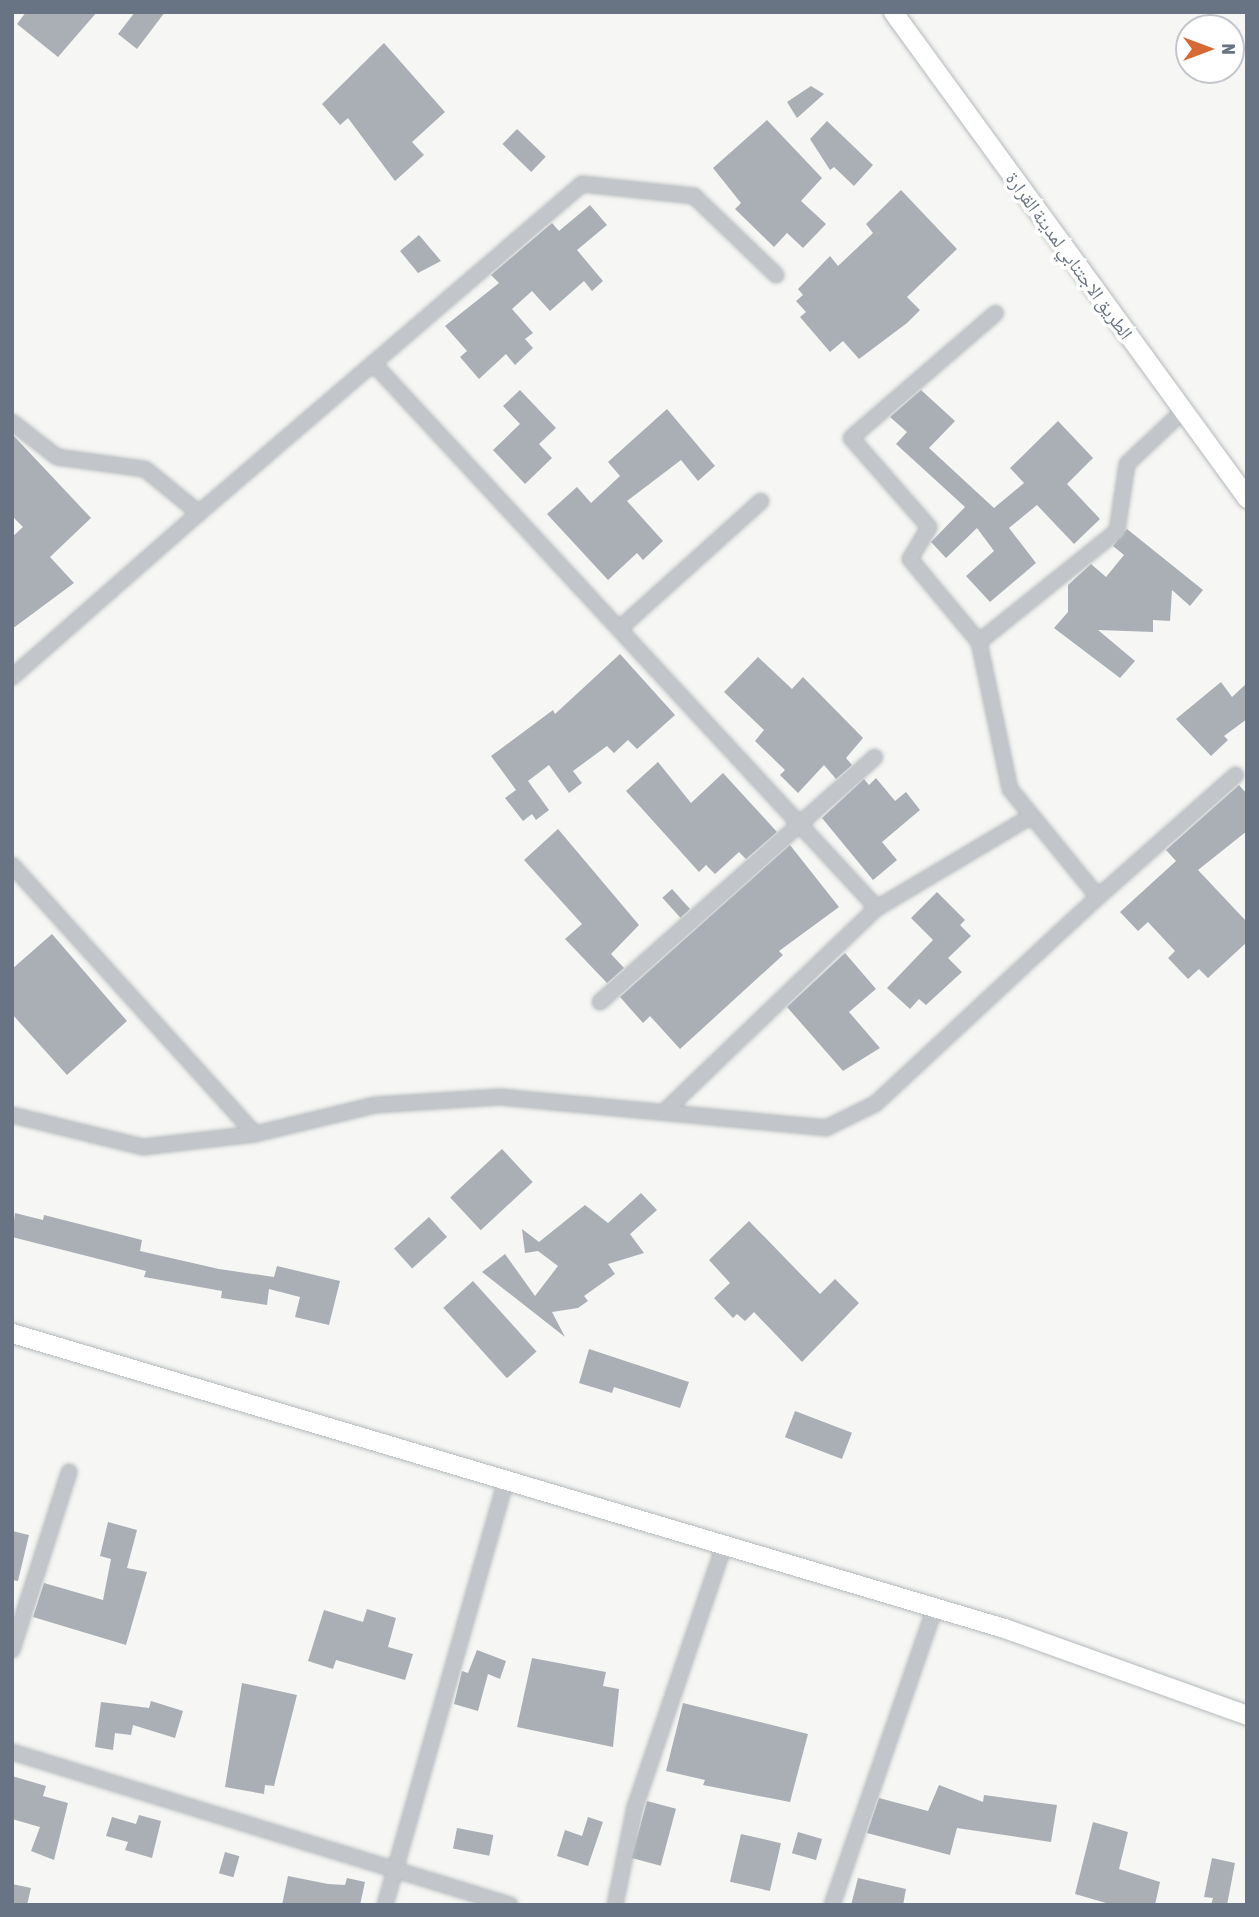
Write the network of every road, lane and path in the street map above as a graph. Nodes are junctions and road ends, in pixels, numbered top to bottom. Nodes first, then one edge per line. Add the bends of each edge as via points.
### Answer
1 (893, 12) edge
2 (776, 275) dead end
3 (996, 313) dead end
4 (373, 363) junction
5 (1183, 411) junction
6 (12, 422) edge
7 (1247, 498) edge
8 (761, 501) dead end
9 (199, 513) junction
10 (619, 629) junction
11 (979, 642) junction
12 (12, 677) edge
13 (875, 757) dead end
14 (1236, 775) dead end
15 (1032, 816) junction
16 (801, 826) junction
17 (12, 865) edge
18 (1098, 897) junction
19 (877, 908) junction
20 (600, 1002) dead end
21 (666, 1110) junction
22 (12, 1115) edge
23 (254, 1134) junction
24 (12, 1333) edge
25 (69, 1472) dead end
26 (506, 1480) junction
27 (723, 1545) junction
28 (935, 1608) junction
29 (12, 1650) edge
30 (1247, 1715) edge
31 (12, 1752) edge
32 (396, 1870) junction
33 (385, 1905) edge
34 (510, 1905) edge
35 (615, 1905) edge
36 (832, 1905) edge

1 - 5 main road, الطريق الاجتنابي لمدينة القرارة
2 - 4 street via 694,196 582,184
3 - 11 street via 851,438 929,527 909,559
4 - 9 street
4 - 10 street
5 - 7 main road, الطريق الاجتنابي لمدينة القرارة
5 - 11 street via 1127,464 1117,531
6 - 9 street via 57,457 145,470
8 - 10 street
9 - 12 street
10 - 16 street
11 - 15 street via 1010,789
13 - 16 street
14 - 18 street
15 - 18 street
15 - 19 street
16 - 19 street
16 - 20 street
17 - 23 street
18 - 21 street via 875,1104 826,1128
19 - 21 street
21 - 23 street via 500,1097 375,1104
22 - 23 street via 143,1147
24 - 26 main road
25 - 29 street
26 - 27 main road
26 - 32 street
27 - 28 main road
27 - 35 street via 635,1807
28 - 30 main road
28 - 36 street
31 - 32 street
32 - 33 street
32 - 34 street

